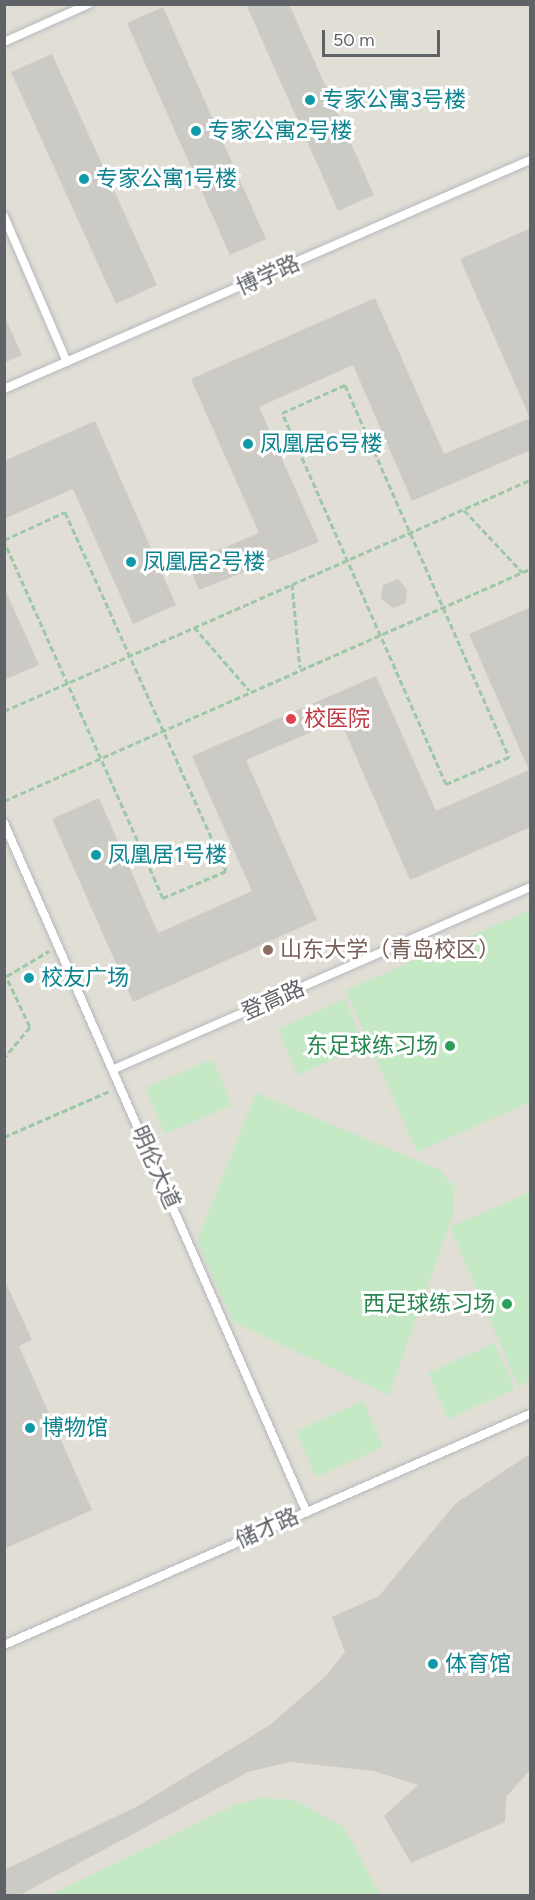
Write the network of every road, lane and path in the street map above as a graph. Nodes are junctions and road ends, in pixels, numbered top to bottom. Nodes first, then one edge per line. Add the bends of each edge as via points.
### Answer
1 (89, 4) edge
2 (4, 42) edge
3 (531, 160) edge
4 (4, 216) edge
5 (67, 362) junction
6 (4, 389) edge
7 (531, 480) edge
8 (463, 509) junction
9 (410, 532) junction
10 (4, 541) edge
11 (347, 560) junction
12 (531, 568) edge
13 (522, 572) junction
14 (292, 584) junction
15 (442, 606) junction
16 (194, 627) junction
17 (380, 634) junction
18 (130, 656) junction
19 (300, 668) junction
20 (68, 683) junction
21 (249, 690) junction
22 (4, 711) edge
23 (162, 728) junction
24 (100, 755) junction
25 (4, 801) edge
26 (4, 823) edge
27 (531, 887) edge
28 (59, 946) junction
29 (6, 974) edge
30 (4, 1058) edge
31 (114, 1069) junction
32 (121, 1086) junction
33 (4, 1137) edge
34 (531, 1414) edge
35 (306, 1511) junction
36 (4, 1645) edge

1 - 2 lane
3 - 5 lane, 博学路
4 - 5 lane
5 - 6 lane, 博学路
7 - 8 path
8 - 9 path
8 - 13 path
9 - 11 path
9 - 11 path via 345,385 282,413
9 - 15 path
10 - 18 path via 65,512
10 - 20 path
11 - 14 path
11 - 17 path
12 - 13 path
13 - 15 path
14 - 16 path
14 - 19 path
15 - 17 path
15 - 17 path via 509,757 446,784
16 - 18 path
16 - 21 path
17 - 19 path
18 - 20 path
18 - 23 path
19 - 21 path
20 - 22 path
20 - 24 path
21 - 23 path
23 - 24 path
23 - 24 path via 226,871 163,898
24 - 25 path
26 - 28 lane, 明伦大道
27 - 31 lane, 登高路
28 - 29 path
28 - 31 lane, 明伦大道
29 - 30 path via 30,1028
31 - 32 lane, 明伦大道
32 - 33 path
32 - 35 lane, 明伦大道
34 - 35 lane, 储才路
35 - 36 lane, 储才路

